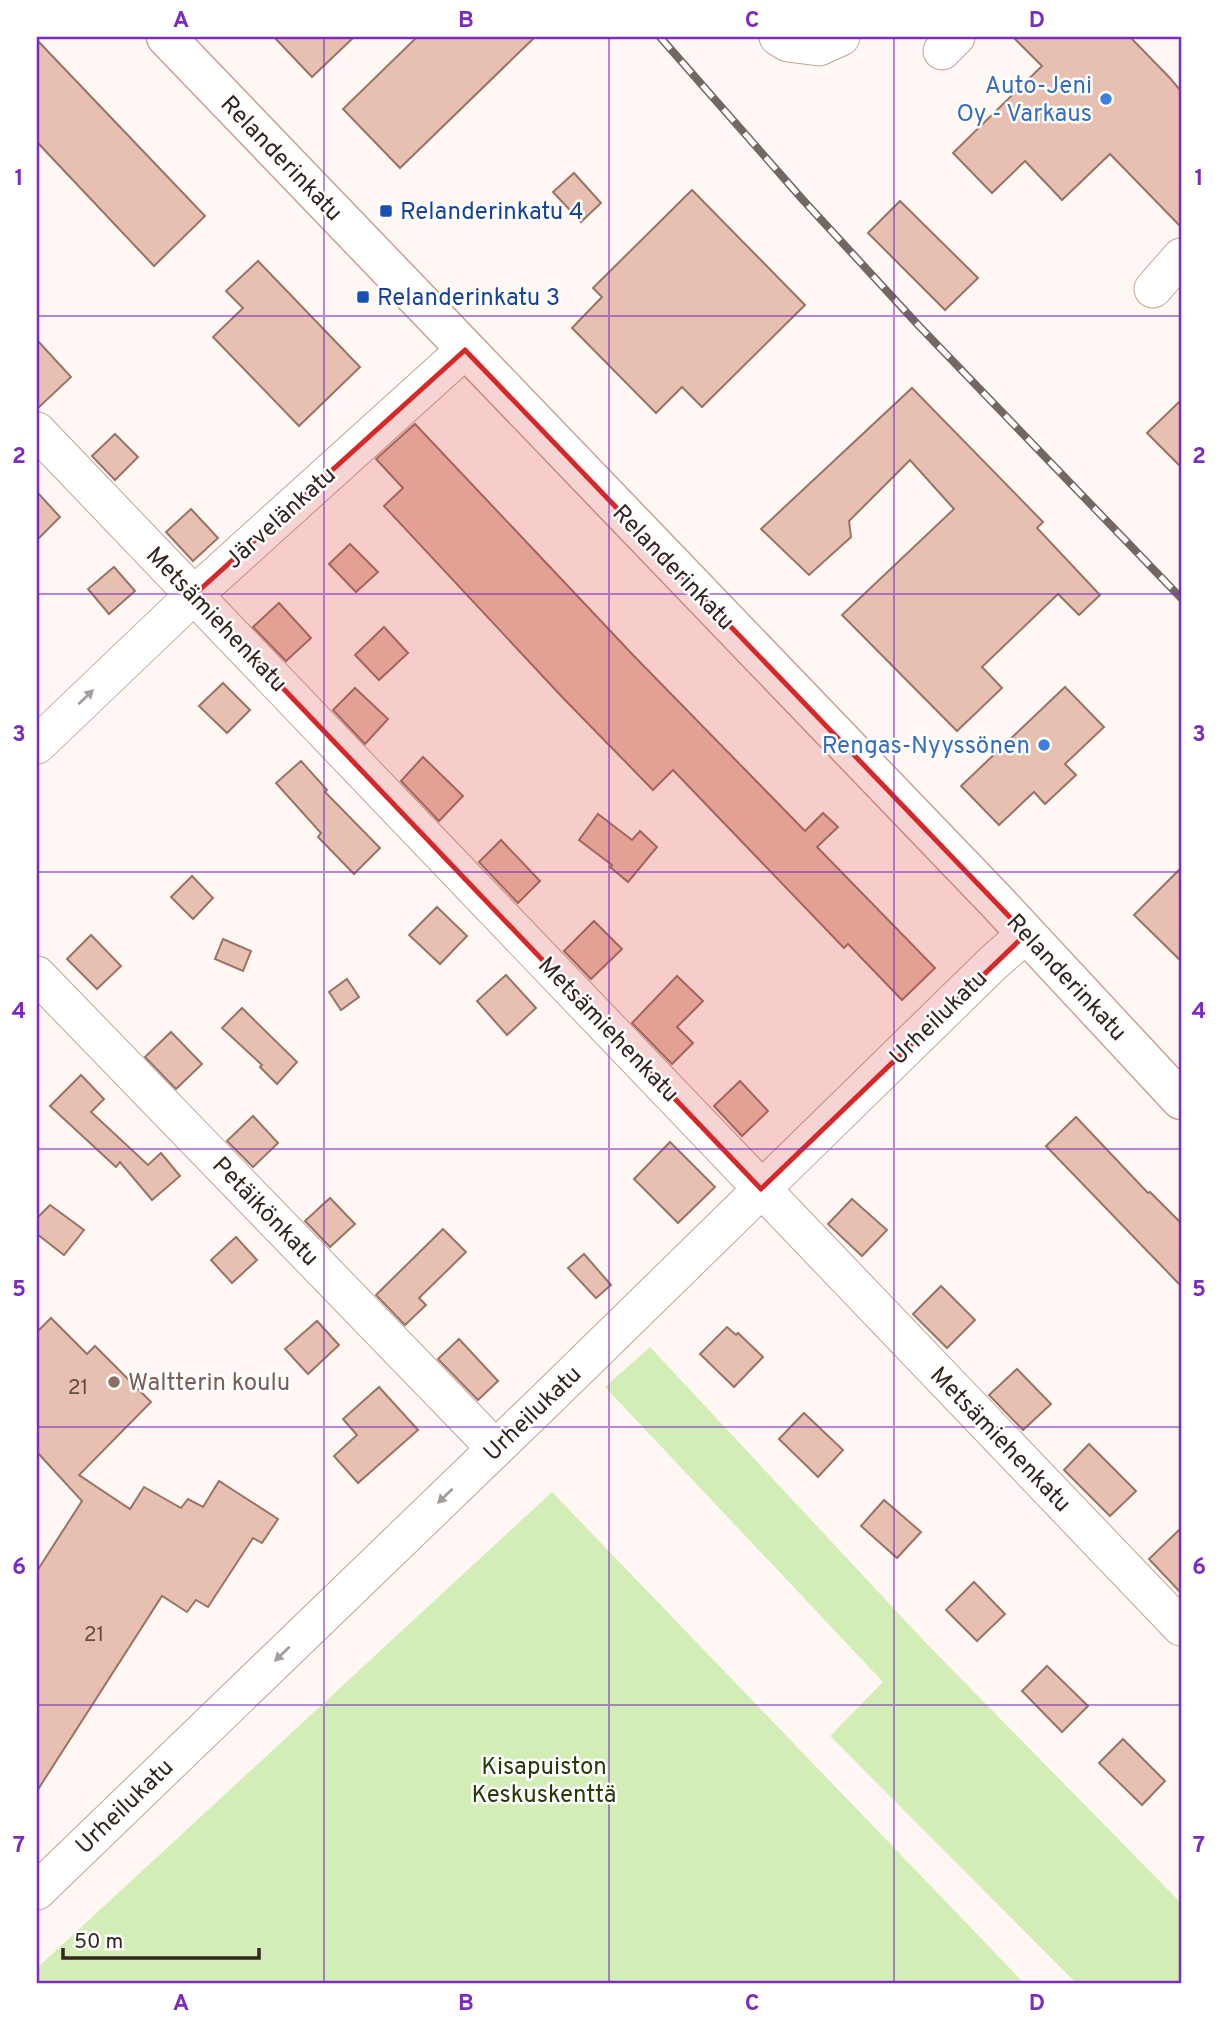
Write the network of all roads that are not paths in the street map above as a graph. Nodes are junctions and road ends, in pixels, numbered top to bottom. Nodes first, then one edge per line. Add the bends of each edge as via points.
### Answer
1 (166, 37) edge
2 (778, 37) edge
3 (841, 37) edge
4 (1181, 257) edge
5 (1153, 289) dead end
6 (464, 349) junction
7 (37, 431) edge
8 (194, 595) junction
9 (37, 745) edge
10 (1026, 934) junction
11 (37, 975) edge
12 (1181, 1100) edge
13 (761, 1189) junction
14 (495, 1448) junction
15 (1181, 1628) edge
16 (37, 1891) edge

1 - 6 main road, Relanderinkatu
2 - 3 street via 818,47
4 - 5 street
6 - 8 street, Järvelänkatu
6 - 10 main road, Relanderinkatu
7 - 8 street, Metsämiehenkatu
9 -> 8 street, Järvelänkatu
8 - 13 street, Metsämiehenkatu
10 - 12 main road, Relanderinkatu
10 - 13 street, Urheilukatu
11 - 14 street, Petäikönkatu
13 - 14 street, Urheilukatu
13 - 15 street, Metsämiehenkatu
14 -> 16 street, Urheilukatu

